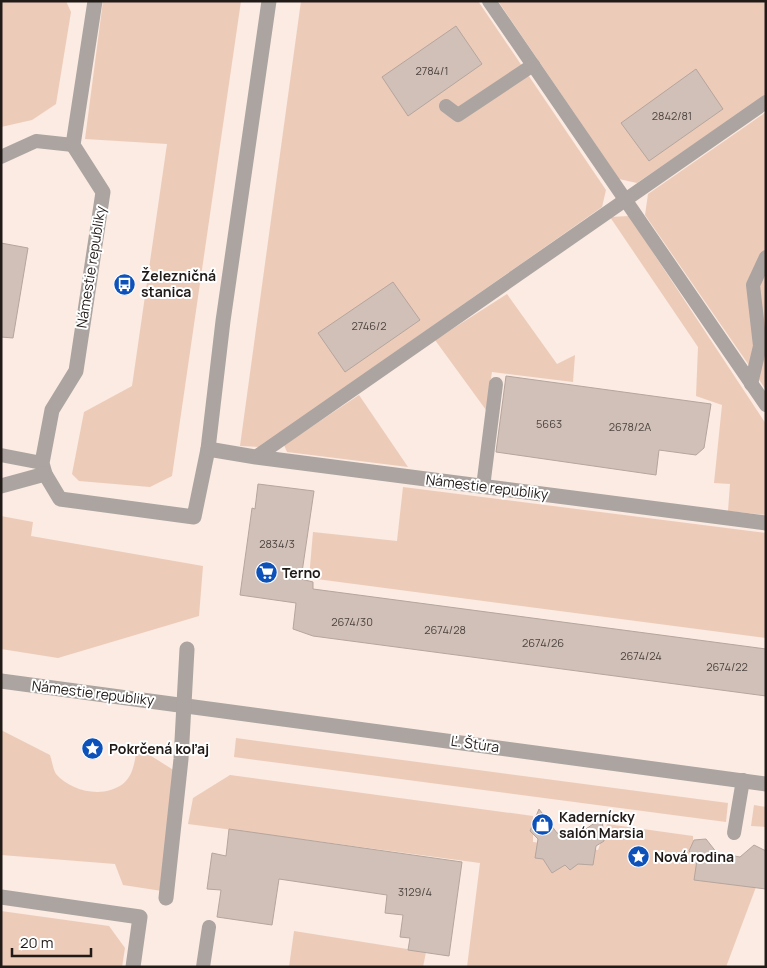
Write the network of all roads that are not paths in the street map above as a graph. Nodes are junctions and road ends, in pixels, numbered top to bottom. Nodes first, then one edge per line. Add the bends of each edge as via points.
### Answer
1 (95, 1) edge
2 (269, 1) edge
3 (489, 1) edge
4 (532, 65) junction
5 (766, 102) edge
6 (446, 106) dead end
7 (73, 145) junction
8 (1, 157) edge
9 (624, 200) junction
10 (766, 257) edge
11 (496, 384) dead end
12 (751, 384) junction
13 (766, 405) edge
14 (208, 449) junction
15 (1, 455) edge
16 (256, 457) junction
17 (43, 469) junction
18 (1, 486) edge
19 (483, 486) junction
20 (766, 523) edge
21 (187, 649) dead end
22 (1, 681) edge
23 (184, 704) junction
24 (743, 780) junction
25 (766, 784) edge
26 (734, 833) dead end
27 (1, 898) edge
28 (166, 898) dead end
29 (209, 928) dead end
30 (133, 967) edge
31 (203, 967) edge

1 - 7 street
2 - 14 street
3 - 4 lane
4 - 6 lane via 458,115
4 - 9 lane
5 - 9 lane
7 - 8 lane via 36,141
7 - 17 street, Námestie republiky via 102,192 76,371 52,410
9 - 12 lane
9 - 16 lane
10 - 12 lane via 753,286 760,346
11 - 19 lane
12 - 13 lane
14 - 16 street, Námestie republiky
14 - 17 street via 194,517 60,499
15 - 17 lane
16 - 19 street, Námestie republiky
17 - 18 street
19 - 20 street, Námestie republiky
21 - 23 street
22 - 23 street, Námestie republiky
23 - 24 street, Ľ. Štúra
23 - 28 street
24 - 25 street, Ľ. Štúra
24 - 26 lane
27 - 30 street via 140,917
29 - 31 lane

